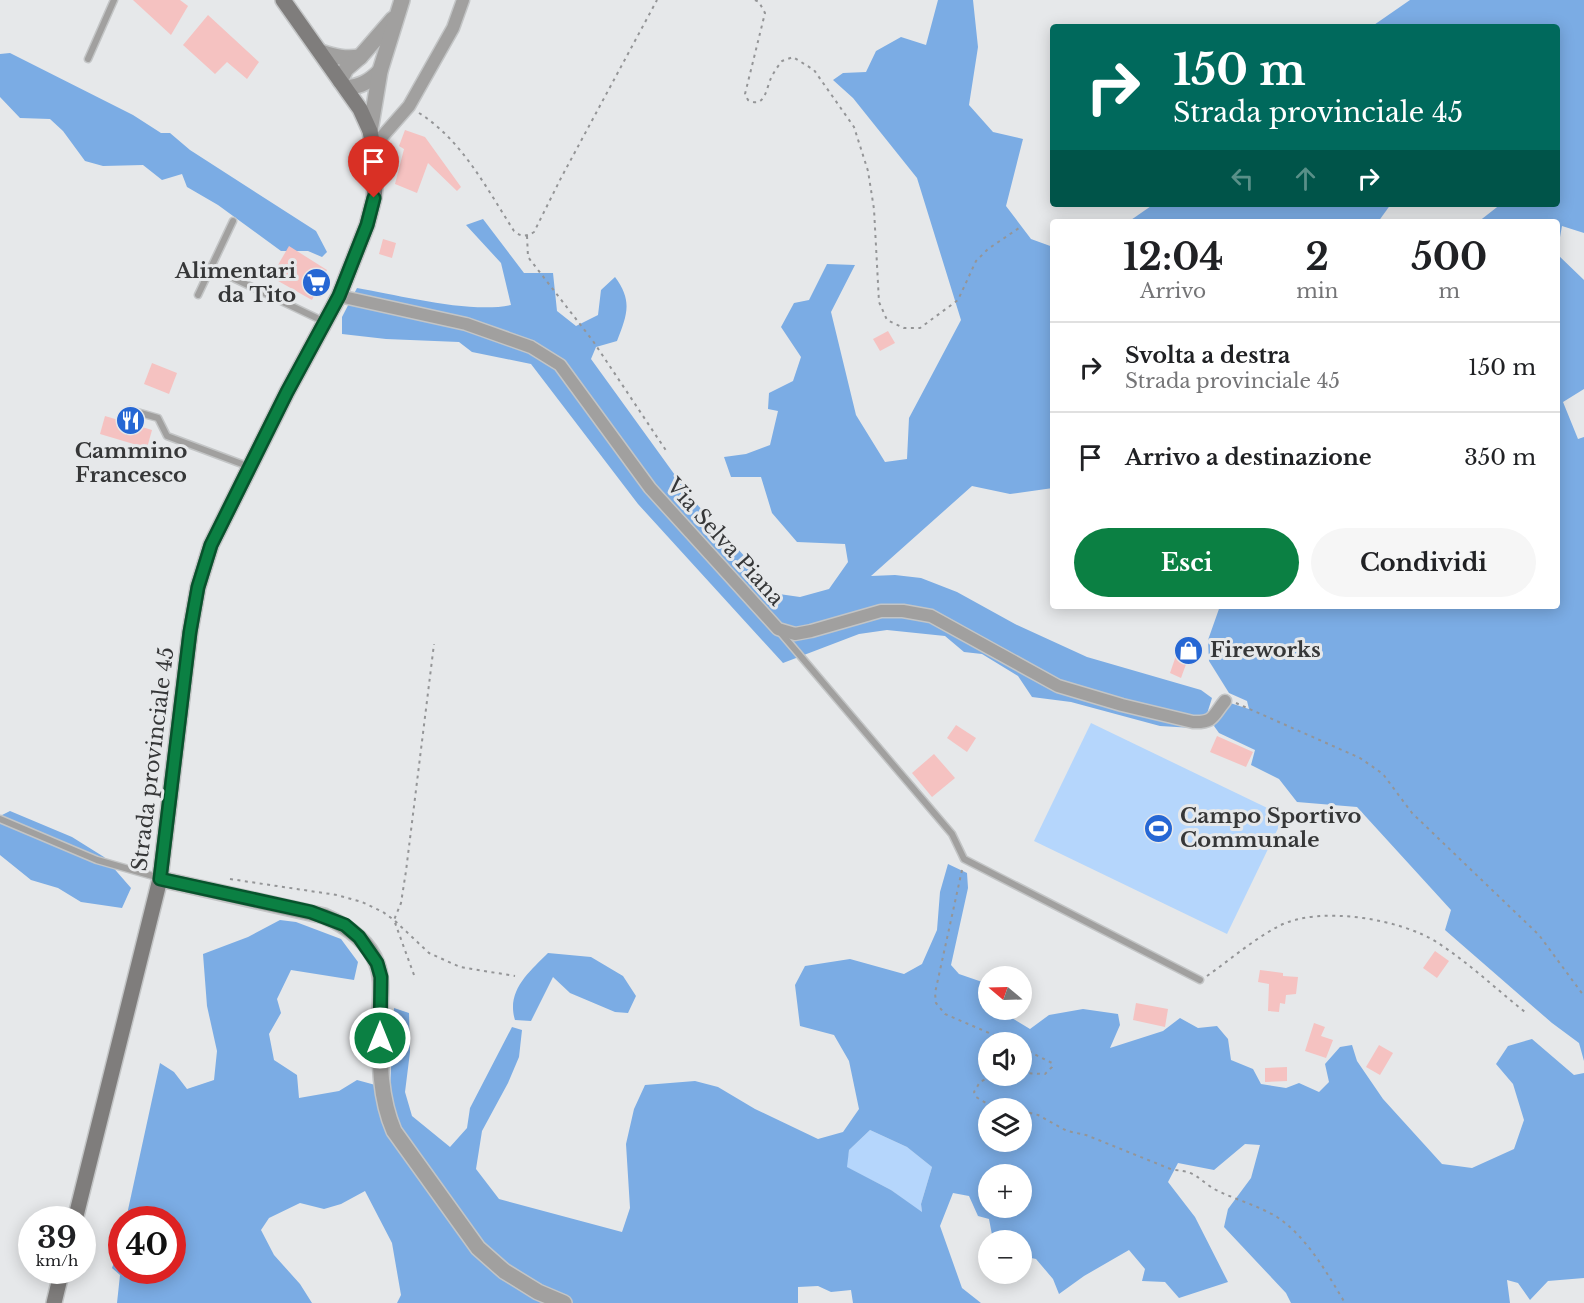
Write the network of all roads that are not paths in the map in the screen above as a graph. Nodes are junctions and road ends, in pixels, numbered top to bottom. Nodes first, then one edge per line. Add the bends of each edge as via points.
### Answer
1 (114, 0) edge
2 (283, 0) edge
3 (463, 0) edge
4 (399, 7) edge
5 (321, 52) junction
6 (360, 57) junction
7 (88, 59) dead end
8 (380, 71) junction
9 (343, 84) junction
10 (370, 131) junction
11 (373, 147) junction
12 (233, 221) dead end
13 (212, 268) junction
14 (198, 295) dead end
15 (339, 296) junction
16 (326, 322) junction
17 (130, 410) dead end
18 (250, 467) junction
19 (778, 629) junction
20 (1224, 701) road end
21 (0, 819) edge
22 (160, 879) junction
23 (1200, 981) road end
24 (78, 1206) edge
25 (59, 1284) edge
26 (54, 1303) edge
27 (564, 1303) edge

1 - 7 lane
2 - 5 main road, Strada provinciale 45
3 - 11 street via 453,27 409,106
4 - 6 street
4 - 8 street
5 - 6 street
5 - 9 main road, Strada provinciale 45
6 - 9 street via 346,69
8 - 9 street via 361,86
8 - 10 street
9 - 10 main road, Strada provinciale 45
10 - 11 main road, Strada provinciale 45
11 - 15 main road, Strada provinciale 45 via 374,198
12 - 13 lane
13 - 14 lane
13 - 16 lane
15 - 16 main road, Strada provinciale 45
15 - 19 street, Via Selva Piana via 466,324 531,347 560,365 650,488
16 - 18 main road, Strada provinciale 45
17 - 18 lane via 158,418 166,436
18 - 22 main road, Strada provinciale 45 via 211,545 198,587
19 - 20 street, Via Selva Piana via 795,634 811,632 881,611 903,611 931,616 1058,686 1122,705 1204,722 1214,717
19 - 23 lane via 952,834 964,859
21 - 22 lane via 97,860
22 - 24 main road, Strada provinciale 45
22 - 27 street via 318,914 345,925 359,937 377,963 381,977 382,1088 394,1131 478,1248 504,1271
25 - 26 main road

